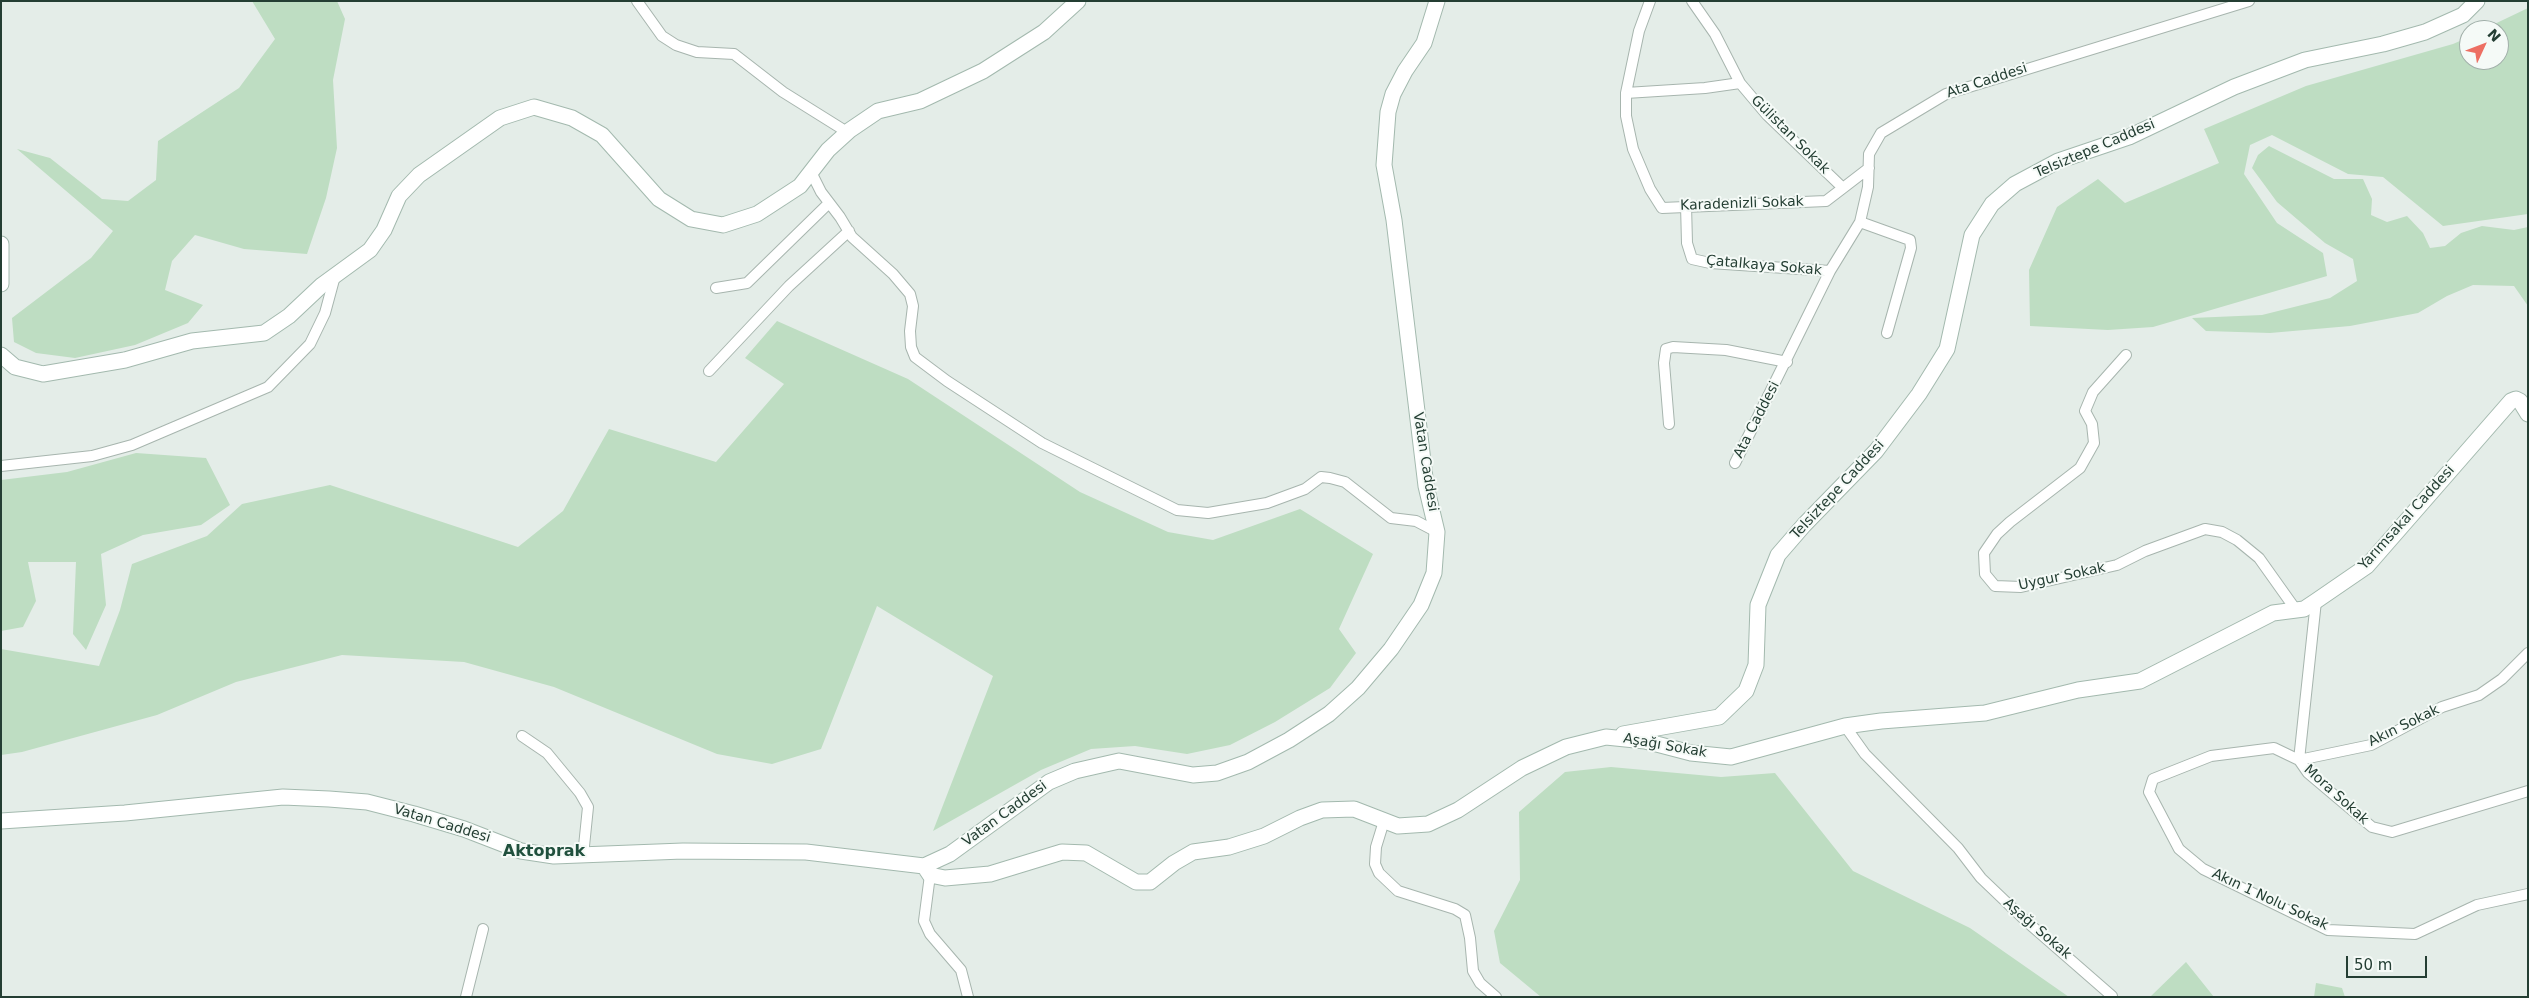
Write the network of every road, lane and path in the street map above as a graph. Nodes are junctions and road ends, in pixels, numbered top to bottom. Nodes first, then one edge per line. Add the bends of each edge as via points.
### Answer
1 (637, 1) edge
2 (1078, 1) edge
3 (1437, 1) edge
4 (1650, 1) edge
5 (1692, 1) edge
6 (2249, 1) edge
7 (2477, 1) edge
8 (1740, 83) junction
9 (1626, 93) junction
10 (848, 132) junction
11 (1869, 168) junction
12 (811, 172) junction
13 (1843, 188) junction
14 (829, 203) junction
15 (1686, 205) junction
16 (1860, 222) junction
17 (849, 231) junction
18 (1, 244) edge
19 (1830, 272) junction
20 (334, 276) junction
21 (1, 284) edge
22 (716, 288) dead end
23 (1886, 333) dead end
24 (1, 355) edge
25 (2126, 355) dead end
26 (1787, 362) junction
27 (709, 371) dead end
28 (2528, 414) edge
29 (1669, 424) dead end
30 (1735, 463) dead end
31 (1, 466) edge
32 (1437, 532) junction
33 (2316, 601) junction
34 (2296, 610) junction
35 (2528, 654) edge
36 (2098, 687) joint
37 (1844, 726) junction
38 (522, 736) dead end
39 (1606, 737) junction
40 (2299, 760) junction
41 (2528, 791) edge
42 (1, 821) edge
43 (1384, 821) junction
44 (583, 856) junction
45 (927, 870) junction
46 (2528, 894) edge
47 (483, 928) dead end
48 (2112, 996) edge
49 (466, 997) edge
50 (968, 997) edge
51 (1496, 997) edge

1 - 10 street via 662,36 676,45 697,52 734,54 783,92
2 - 10 street via 1044,32 983,71 920,101 878,112
3 - 32 street, Vatan Caddesi via 1424,43 1393,94 1388,112 1384,165 1394,220 1426,486
4 - 9 street via 1639,31
5 - 8 street, Gülistan Sokak via 1715,34
6 - 11 street, Ata Caddesi via 1946,94 1881,132 1869,154
7 - 39 street, Telsiztepe Caddesi via 2463,15 2425,32 2305,60 2234,87 2129,136 2058,161 2015,184 1992,204 1972,235 1947,349 1919,394 1876,451 1778,555 1758,605 1756,665 1746,691 1719,717
8 - 9 street
8 - 13 street, Gülistan Sokak via 1767,115
9 - 15 street, Karadenizli Sokak via 1626,116 1633,149 1650,189 1662,208
10 - 12 street
11 - 13 street
11 - 16 street, Ata Caddesi
12 - 14 street
12 - 20 street via 800,186 757,214 723,225 692,219 659,199 602,135 572,118 534,107 500,118 419,175 399,196 384,230 370,250
13 - 15 street, Karadenizli Sokak via 1826,201
14 - 17 street
14 - 22 street via 747,283
15 - 19 street, Çatalkaya Sokak via 1687,243 1692,259
16 - 19 street, Ata Caddesi
16 - 23 street via 1910,240 1911,248
17 - 27 street via 789,286
17 - 32 street via 910,294 913,306 911,348 915,357 1042,443 1117,482 1176,510 1208,512 1267,503 1305,489 1321,477 1330,478 1344,482 1391,518 1416,521
18 - 21 street
19 - 26 street, Ata Caddesi
20 - 24 street via 289,316 264,333 192,342 125,360 43,374 16,367
20 - 31 street via 325,313 310,344 268,387 132,446 92,456
25 - 34 street, Uygur Sokak via 2093,392 2085,411 2092,424 2094,443 2080,468 1998,534 1984,553 1984,574 1994,586 2021,587 2117,565 2145,550 2205,530 2222,532 2259,558
26 - 29 street via 1726,350 1666,349 1664,363
26 - 30 street, Ata Caddesi
28 - 33 street, Yarımsakal Caddesi via 2520,401 2511,401 2367,566
32 - 45 street, Vatan Caddesi via 1434,574 1421,605 1391,649 1329,714 1248,762 1218,773 1193,775 1119,761 1075,771 1049,782
33 - 34 street, Yarımsakal Caddesi
33 - 40 street, Mora Sokak
34 - 36 street, Yarımsakal Caddesi via 2273,612 2140,681
35 - 40 street, Akın Sokak via 2502,679 2479,694 2442,708 2370,745
36 - 37 street, Aşağı Sokak via 1985,713
37 - 39 street, Aşağı Sokak via 1730,756 1691,753 1645,741
37 - 48 street, Aşağı Sokak via 1866,754 1958,848 1981,878
38 - 44 street via 547,753 588,807
39 - 43 street, Aşağı Sokak via 1566,747 1531,764 1458,810 1428,824 1398,826
40 - 41 street, Mora Sokak via 2308,773 2372,827 2392,832
40 - 46 street, Akın 1 Nolu Sokak via 2274,748 2211,756 2153,779 2149,792 2179,849 2203,869 2328,930 2415,934 2477,905
42 - 44 street, Vatan Caddesi via 125,813 283,797 329,799 367,802 414,814 521,851
43 - 45 street, Aşağı Sokak via 1354,809 1322,810 1264,836 1229,847 1193,852 1150,882 1136,882 1086,853 1062,852 990,874 945,878
43 - 51 street via 1376,847 1375,864 1379,873 1398,891 1465,915 1473,971 1480,983
44 - 45 street, Vatan Caddesi via 683,851 806,852
45 - 50 street via 924,921 930,934 961,970
47 - 49 street

